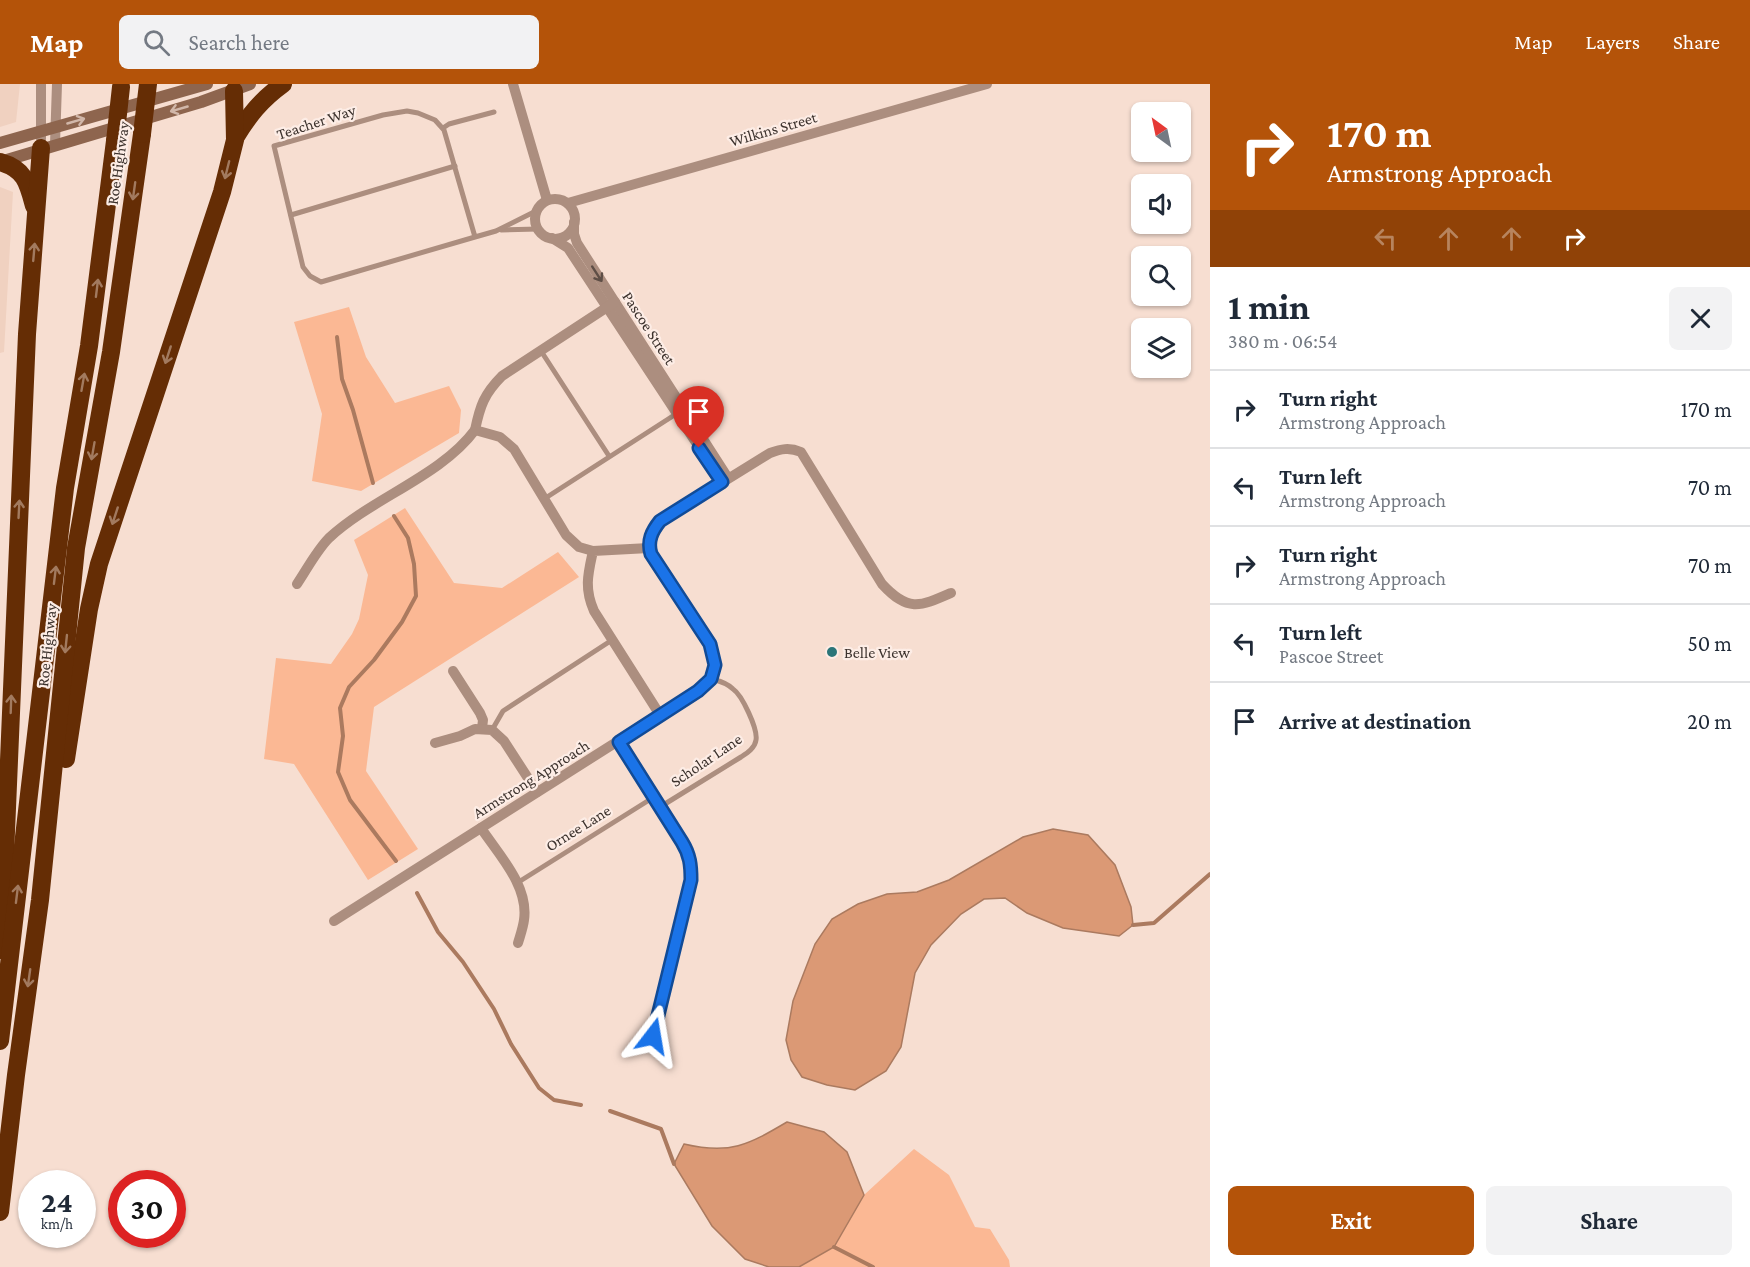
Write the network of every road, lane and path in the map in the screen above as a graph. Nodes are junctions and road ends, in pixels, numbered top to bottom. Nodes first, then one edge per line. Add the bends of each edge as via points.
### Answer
1 (41, 84) edge
2 (57, 84) edge
3 (148, 84) edge
4 (283, 84) edge
5 (513, 84) edge
6 (519, 84) edge
7 (987, 84) edge
8 (201, 85) edge
9 (122, 86) edge
10 (240, 86) edge
11 (494, 112) dead end
12 (55, 127) junction
13 (443, 128) junction
14 (235, 140) junction
15 (46, 141) junction
16 (0, 144) edge
17 (0, 162) edge
18 (455, 166) junction
19 (550, 200) junction
20 (568, 203) junction
21 (536, 211) junction
22 (291, 215) junction
23 (37, 217) junction
24 (574, 222) junction
25 (538, 229) junction
26 (496, 231) junction
27 (476, 237) junction
28 (552, 238) junction
29 (611, 305) junction
30 (541, 351) junction
31 (677, 413) junction
32 (475, 430) junction
33 (609, 456) junction
34 (725, 480) junction
35 (544, 499) junction
36 (649, 548) junction
37 (593, 552) junction
38 (297, 584) dead end
39 (951, 594) dead end
40 (612, 639) junction
41 (453, 671) dead end
42 (711, 679) junction
43 (660, 715) junction
44 (487, 729) junction
45 (619, 742) junction
46 (435, 743) dead end
47 (537, 792) junction
48 (654, 796) junction
49 (660, 807) junction
50 (482, 828) junction
51 (518, 883) junction
52 (40, 900) junction
53 (334, 921) dead end
54 (518, 943) dead end
55 (1, 1035) edge
56 (653, 1036) dead end
57 (0, 1041) edge
58 (0, 1212) edge

1 - 15 street
2 - 12 street
3 -> 52 highway, Roe Highway, bridge via 111,352 76,548
4 - 14 highway via 263,98
5 - 19 street
6 - 19 street
7 - 20 street, Wilkins Street
12 -> 8 main road
55 -> 9 highway, Roe Highway, bridge via 65,488 89,346
10 - 14 highway
10 -> 15 main road
11 - 13 lane
12 - 15 main road
13 - 18 lane
13 - 22 lane, Teacher Way via 435,120 407,111 274,146
14 -> 52 highway via 222,192 99,564
15 - 16 main road
15 - 17 main road
15 - 23 highway
17 - 23 highway via 20,171
18 - 22 lane
18 - 27 lane
19 - 20 street
19 - 21 street
20 - 24 street
21 - 25 street
21 - 26 lane, Teacher Way
22 - 27 lane, Teacher Way via 303,267 321,282
55 -> 23 highway via 1,914 27,334
24 - 28 street via 568,234
24 -> 29 street, Pascoe Street via 577,243
25 - 26 lane
25 - 28 street
26 - 27 lane, Teacher Way
28 - 29 street, Pascoe Street via 568,248
29 - 30 street
29 - 31 street, Pascoe Street
29 - 34 street, Pascoe Street
30 - 32 street via 489,389
30 - 33 lane
31 - 33 lane
31 - 34 street, Pascoe Street
32 - 35 street via 500,437 514,449
32 - 38 street via 458,450 359,514 328,539
33 - 35 lane
34 - 36 street via 660,521 653,529
34 - 39 street via 770,453 793,448 801,452 882,584 894,597 923,605
35 - 37 street via 566,535 579,547
36 - 37 street
36 - 42 street via 710,644 715,665
37 - 40 street via 588,597
40 - 43 street
40 - 44 lane via 503,711
41 - 44 street
42 - 43 street, Armstrong Approach
42 - 49 lane, Scholar Lane via 737,692 752,720 756,740 741,757
43 - 45 street, Armstrong Approach
44 - 46 street
44 - 47 street via 504,741
45 - 47 street, Armstrong Approach
45 - 48 street
47 - 50 street, Armstrong Approach
48 - 49 street
48 - 51 lane, Ornee Lane
49 - 56 street via 687,849 691,880
50 - 51 street
50 - 53 street, Armstrong Approach
51 - 54 street via 524,898
52 -> 58 highway, Roe Highway
55 - 57 highway, Roe Highway

